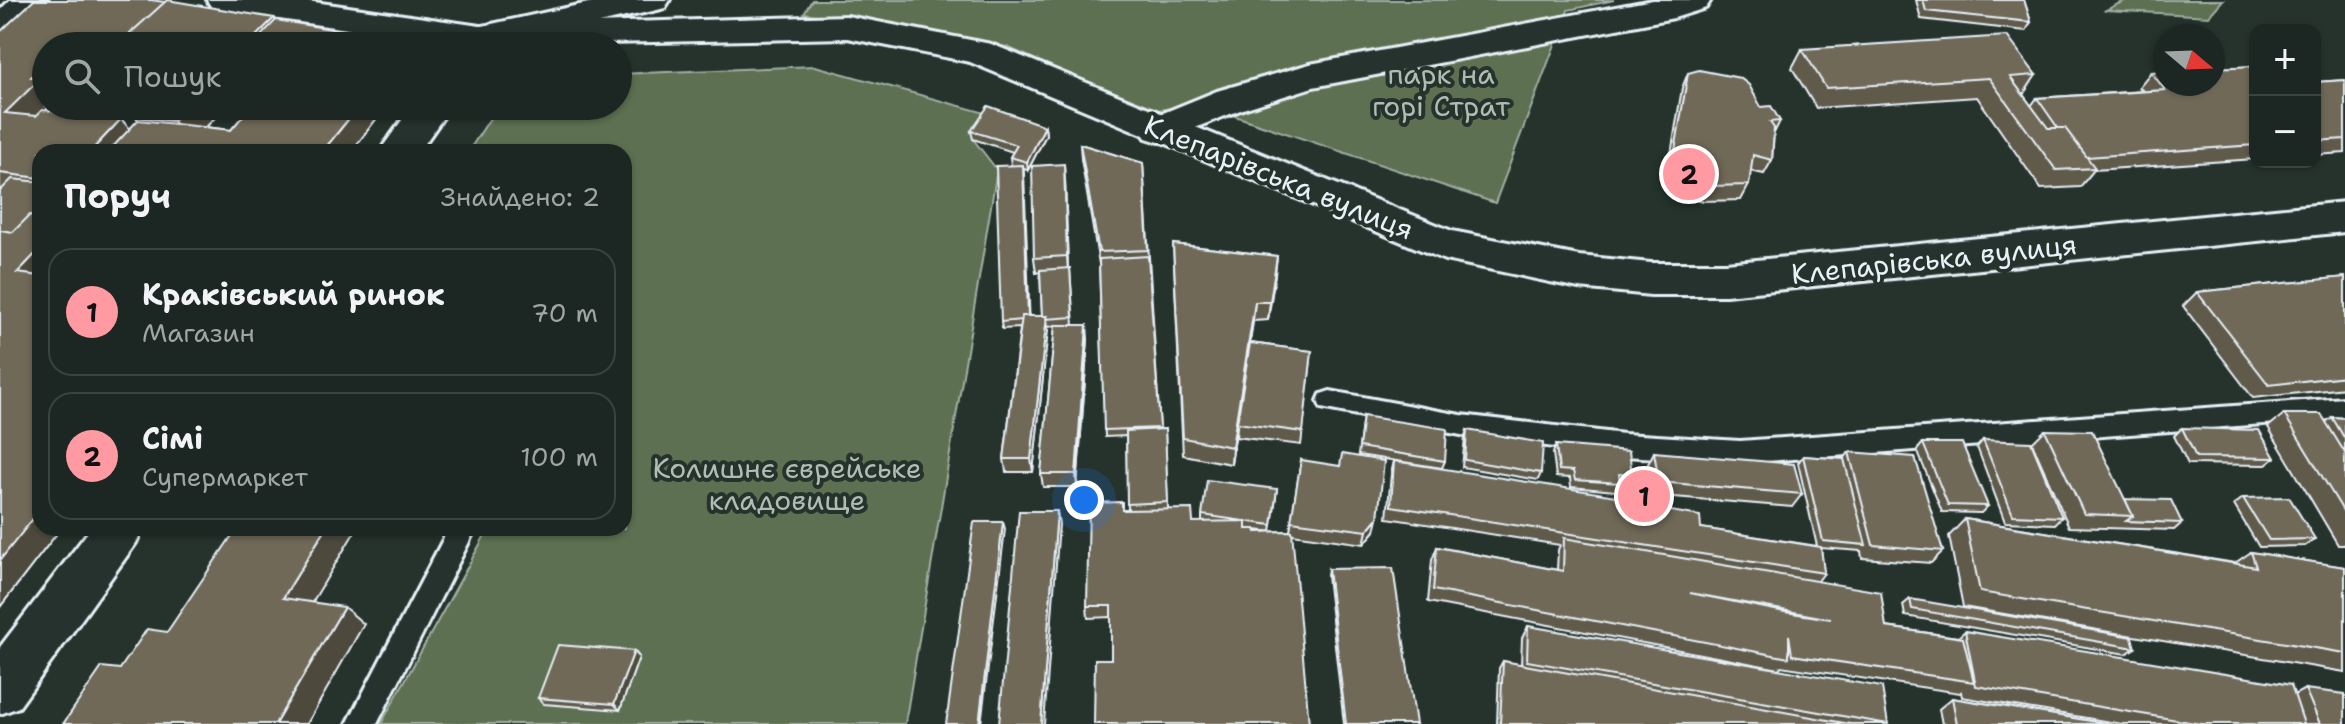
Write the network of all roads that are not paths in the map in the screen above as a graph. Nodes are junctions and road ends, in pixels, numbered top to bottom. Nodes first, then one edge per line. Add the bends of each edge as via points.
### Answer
1 (31, 0) edge
2 (224, 0) edge
3 (505, 0) edge
4 (653, 0) edge
5 (1694, 0) edge
6 (0, 29) edge
7 (417, 32) edge
8 (484, 32) edge
9 (519, 32) edge
10 (632, 36) edge
11 (422, 120) edge
12 (1159, 129) junction
13 (404, 144) edge
14 (2345, 217) edge
15 (1330, 401) dead end
16 (2345, 408) edge
17 (113, 536) edge
18 (459, 536) edge
19 (0, 689) edge
20 (362, 724) edge

1 - 6 main road
2 - 7 main road, Клепарівська вулиця
3 - 8 main road
4 - 9 main road
5 - 12 main road via 1310,76
10 - 12 main road, Клепарівська вулиця via 847,27 978,52
11 - 13 main road
12 - 14 main road, Клепарівська вулиця via 1445,245 1579,272 1651,279 1726,279
15 - 16 lane via 1461,425 1624,445 1740,452
17 - 19 main road
18 - 20 lane

